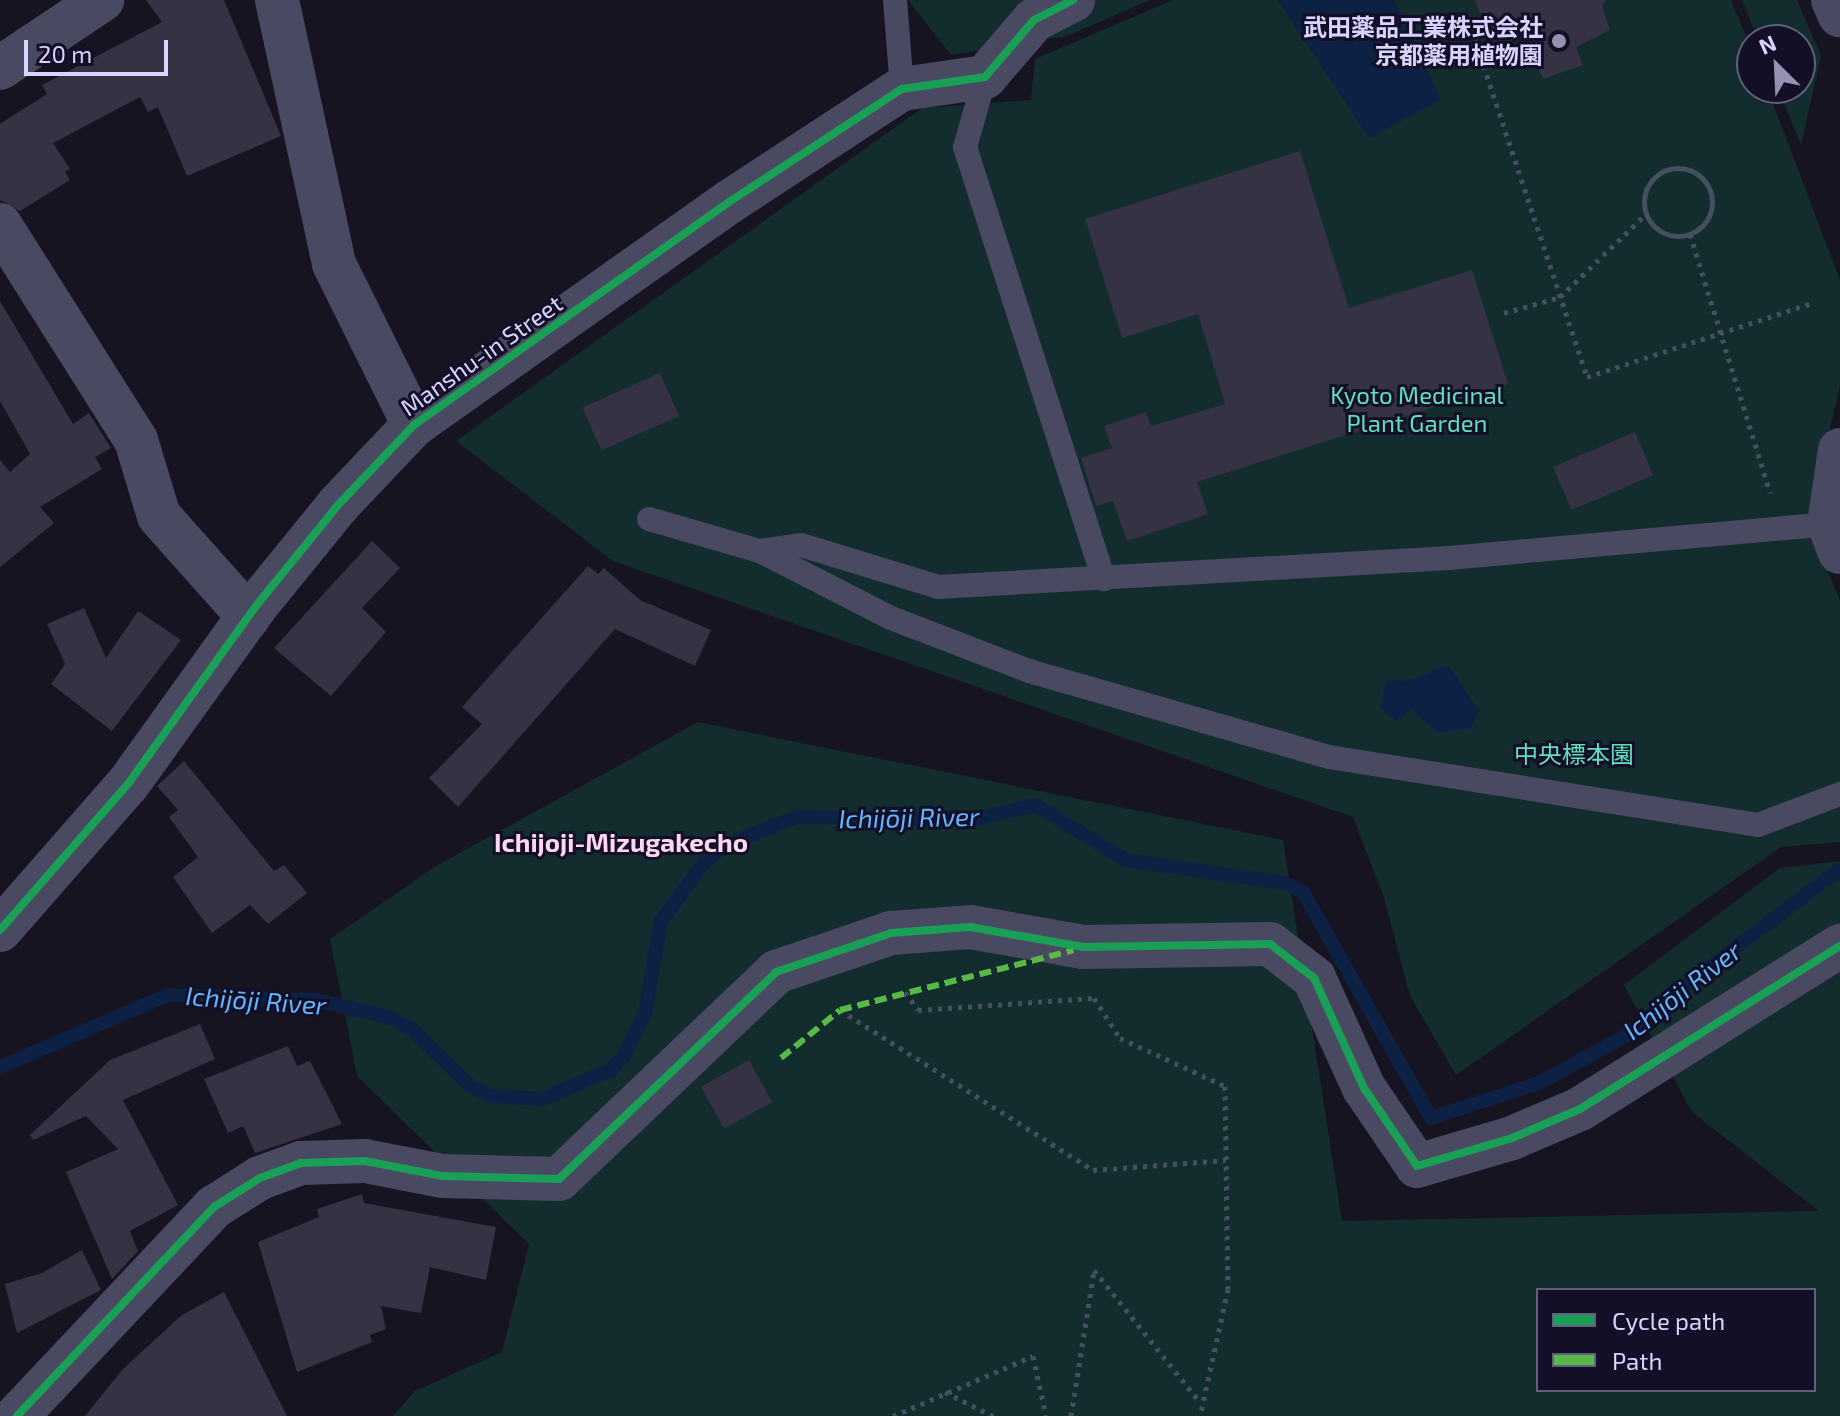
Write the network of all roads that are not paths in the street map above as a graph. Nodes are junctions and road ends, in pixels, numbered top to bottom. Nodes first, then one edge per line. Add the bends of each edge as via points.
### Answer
1 (102, 0) edge
2 (277, 0) edge
3 (895, 0) edge
4 (1073, 0) edge
5 (1833, 0) edge
6 (1840, 16) edge
7 (0, 68) edge
8 (985, 77) junction
9 (902, 89) junction
10 (0, 225) edge
11 (414, 425) junction
12 (1840, 450) edge
13 (649, 519) dead end
14 (1836, 533) edge
15 (760, 551) junction
16 (1104, 579) junction
17 (249, 617) junction
18 (1840, 794) edge
19 (0, 930) edge
20 (1840, 946) edge
21 (0, 1387) edge
22 (6, 1416) edge
23 (17, 1416) edge

1 - 7 street
2 - 11 street via 334,264
3 - 9 lane
4 - 8 street via 1034,20
5 - 6 street
8 - 9 street, Manshu-in Street
8 - 16 lane via 965,147
9 - 11 street, Manshu-in Street via 729,202
10 - 17 street via 136,440 159,516
11 - 17 street, Manshu-in Street via 338,505
12 - 14 street
13 - 15 lane
14 - 16 lane via 1780,525 1449,558
15 - 16 lane via 801,545 938,587
15 - 18 lane via 891,618 1029,671 1329,757 1758,825
17 - 19 street, Manshu-in Street via 128,784
20 - 23 street via 1580,1109 1512,1138 1417,1166 1364,1088 1314,978 1270,944 1083,947 970,927 891,933 776,972 559,1179 442,1176 365,1161 301,1163 260,1178 214,1207
21 - 22 street

